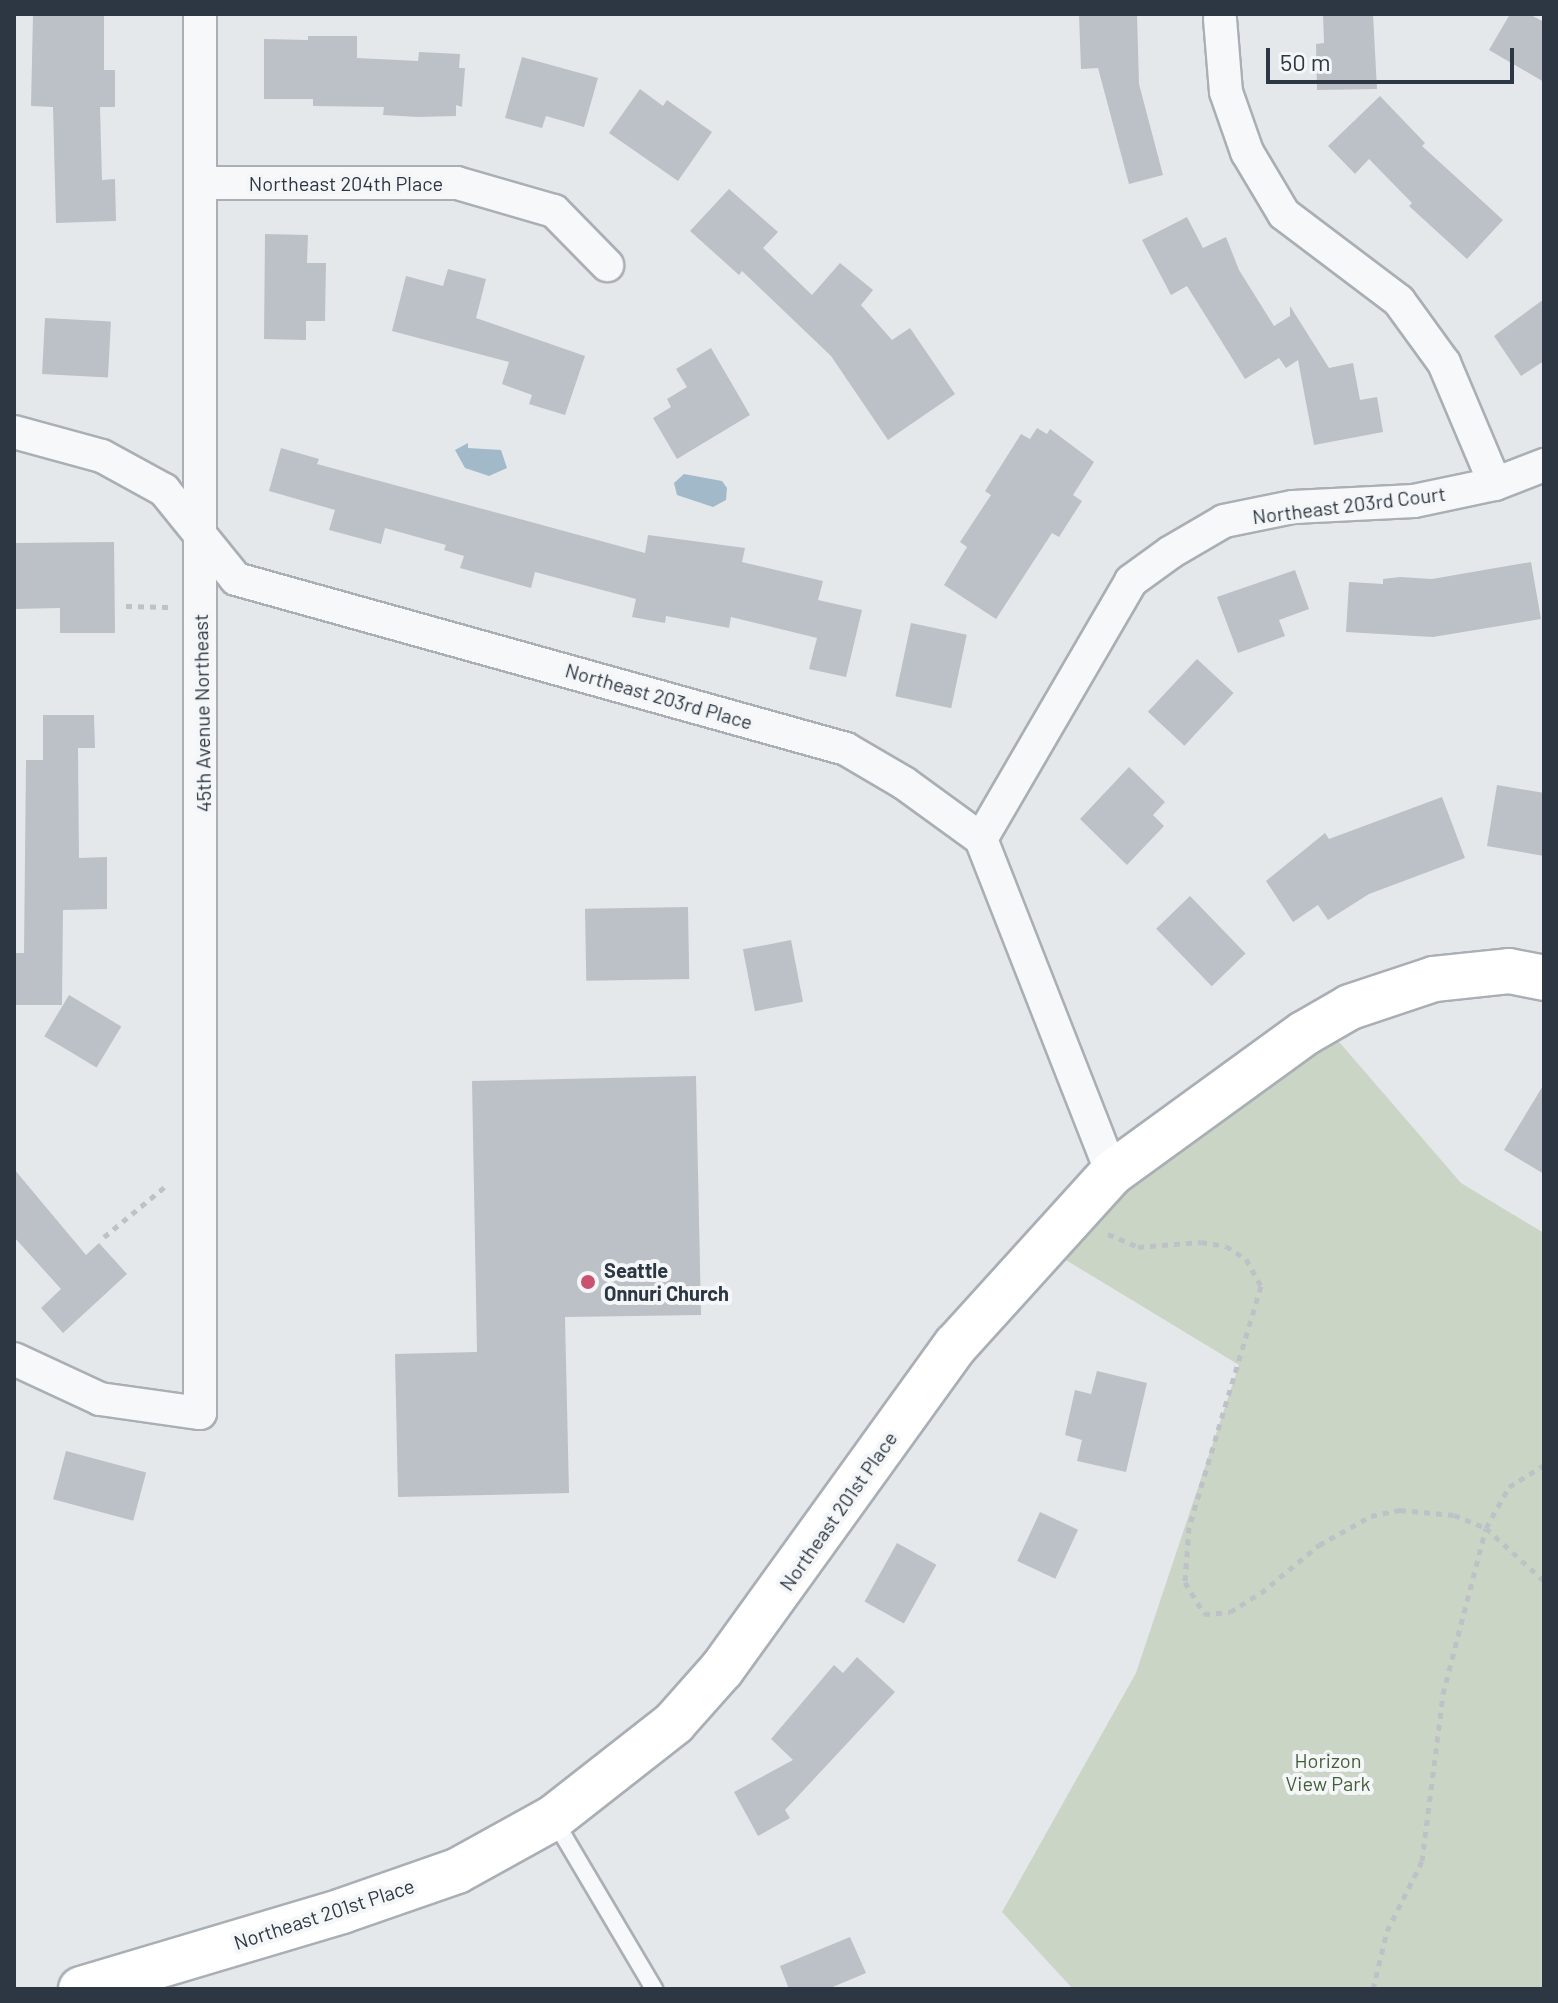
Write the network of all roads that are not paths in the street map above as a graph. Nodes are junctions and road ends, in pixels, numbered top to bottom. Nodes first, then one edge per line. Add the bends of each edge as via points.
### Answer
1 (200, 14) edge
2 (1220, 19) dead end
3 (203, 183) junction
4 (607, 265) dead end
5 (14, 432) edge
6 (1544, 465) edge
7 (1495, 484) junction
8 (200, 532) junction
9 (981, 839) junction
10 (1544, 978) edge
11 (1112, 1173) junction
12 (14, 1359) edge
13 (553, 1818) junction
14 (89, 1988) edge
15 (654, 1989) edge

1 - 3 street, 45th Avenue Northeast
2 - 7 street via 1226,92 1247,152 1284,214 1399,301 1444,363
3 - 4 street, Northeast 204th Place via 457,183 554,211
3 - 8 street, 45th Avenue Northeast
5 - 8 street, Northeast 203rd Place via 102,456 164,490
6 - 7 street, Northeast 203rd Court
7 - 9 street, Northeast 203rd Court via 1414,501 1293,507 1224,521 1171,552 1131,581
8 - 9 street, Northeast 203rd Place via 236,579 846,749
8 - 12 street, 45th Avenue Northeast via 200,1413 100,1399
9 - 11 street
10 - 11 street, Northeast 201st Place via 1509,971 1434,979 1350,1007 1305,1033
11 - 13 street, Northeast 201st Place via 956,1345 766,1615 722,1669 674,1723
13 - 14 street, Northeast 201st Place via 457,1871
13 - 15 lane

